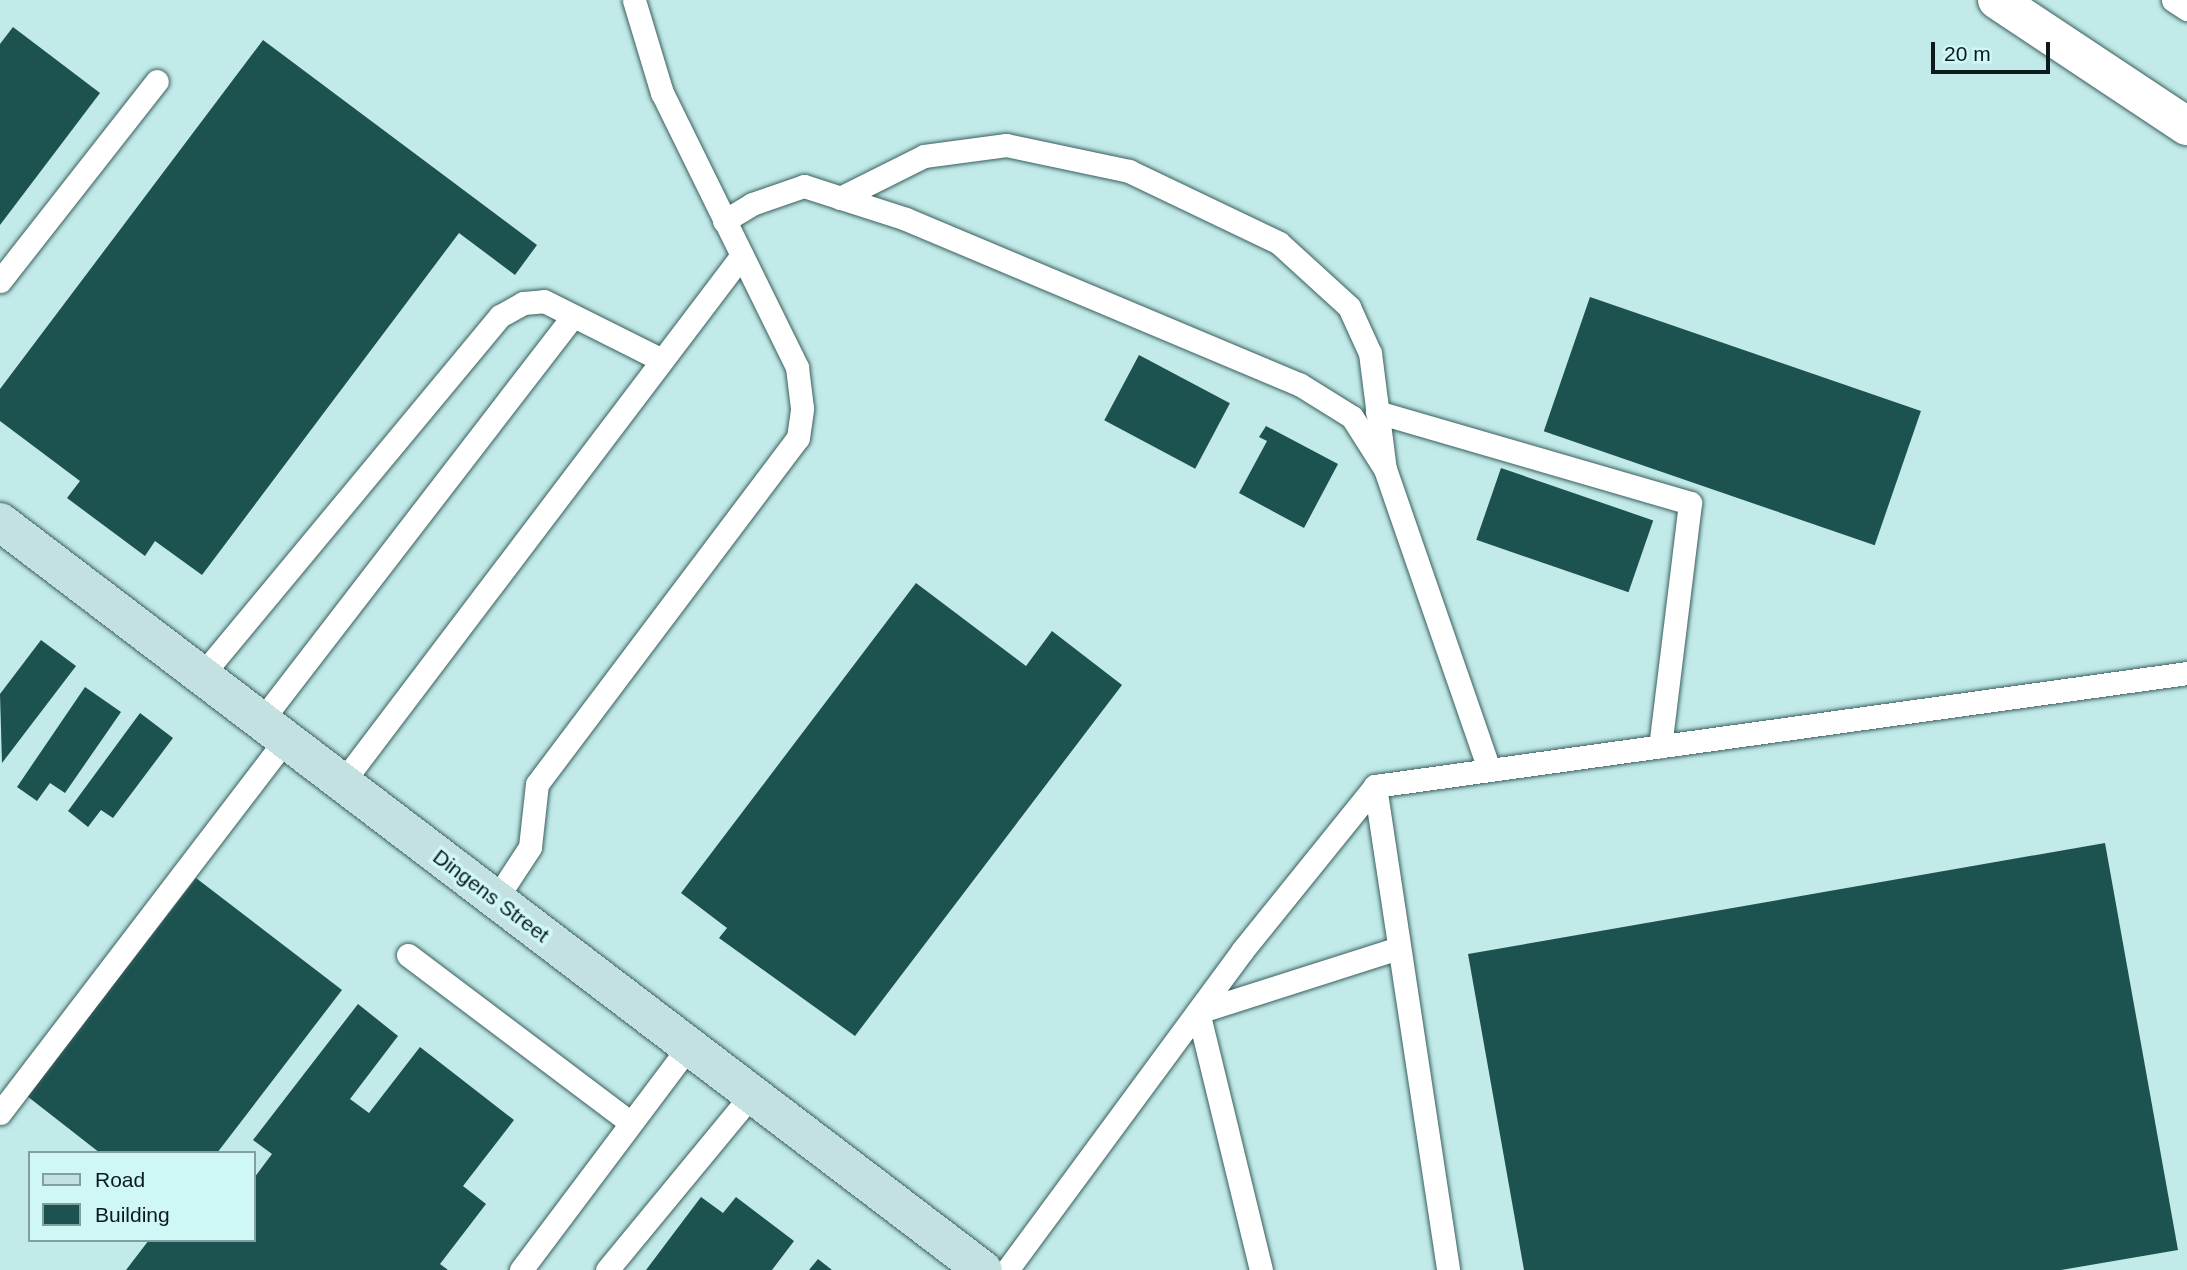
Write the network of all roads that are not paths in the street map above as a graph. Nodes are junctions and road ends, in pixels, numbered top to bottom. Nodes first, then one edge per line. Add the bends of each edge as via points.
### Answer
1 (634, 0) edge
2 (1997, 0) edge
3 (2173, 0) edge
4 (2187, 9) edge
5 (156, 81) dead end
6 (2187, 125) edge
7 (840, 198) junction
8 (724, 220) junction
9 (742, 256) junction
10 (0, 281) edge
11 (573, 316) junction
12 (662, 360) junction
13 (1377, 412) junction
14 (1384, 469) junction
15 (0, 522) edge
16 (2187, 673) edge
17 (201, 676) junction
18 (274, 730) junction
19 (1660, 746) junction
20 (1489, 770) junction
21 (342, 783) junction
22 (1375, 786) junction
23 (496, 899) junction
24 (1399, 948) junction
25 (408, 955) dead end
26 (1198, 1012) junction
27 (689, 1046) junction
28 (752, 1094) junction
29 (0, 1113) edge
30 (631, 1124) junction
31 (521, 1270) edge
32 (607, 1270) edge
33 (983, 1270) edge
34 (1007, 1270) edge
35 (1261, 1270) edge
36 (1448, 1270) edge

1 - 8 lane via 662,93
2 - 6 street
3 - 4 lane
5 - 10 lane
7 - 8 lane via 804,186 752,204
7 - 13 lane via 924,156 1006,145 1129,171 1279,243 1349,307 1370,353
7 - 14 lane via 906,219 1299,384 1352,417
8 - 9 lane
9 - 12 lane
9 - 23 lane via 797,367 802,408 798,438 537,785 530,847
11 - 12 lane
11 - 17 lane via 544,302 523,303 500,316
11 - 18 lane
12 - 21 lane
13 - 14 lane
13 - 19 lane via 1690,503
14 - 20 lane
15 - 17 street, Dingens Street
16 - 19 lane
17 - 18 street, Dingens Street
18 - 21 street, Dingens Street
18 - 29 lane
19 - 20 lane
20 - 22 lane
21 - 23 street, Dingens Street
22 - 24 lane
22 - 26 lane
23 - 27 street, Dingens Street
24 - 26 lane
24 - 36 lane
25 - 30 lane
26 - 34 lane
26 - 35 lane
27 - 28 street, Dingens Street
27 - 30 lane
28 - 32 lane
28 - 33 street, Dingens Street
30 - 31 lane

